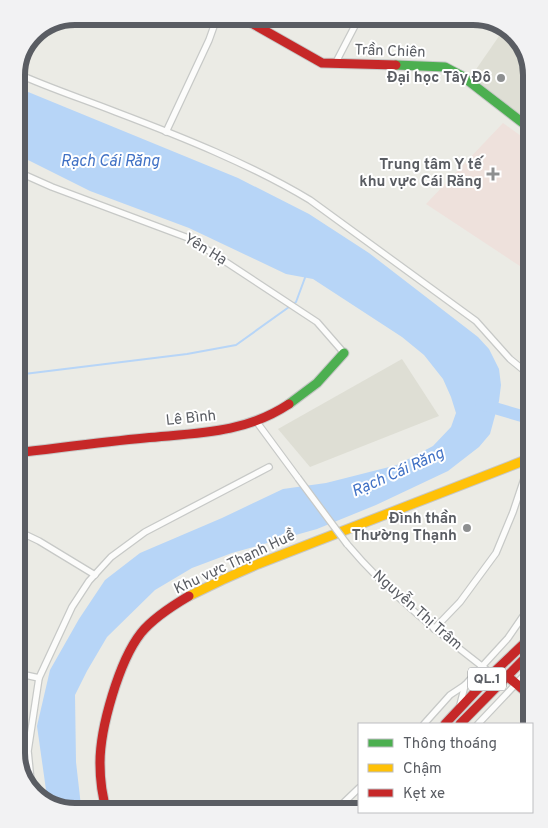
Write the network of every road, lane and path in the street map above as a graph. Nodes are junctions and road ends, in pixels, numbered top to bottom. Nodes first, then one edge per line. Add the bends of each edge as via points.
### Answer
1 (255, 25) edge
2 (355, 25) edge
3 (214, 26) dead end
4 (335, 64) junction
5 (25, 77) edge
6 (523, 123) edge
7 (166, 132) junction
8 (25, 176) edge
9 (344, 353) joint
10 (523, 370) edge
11 (256, 421) junction
12 (25, 452) edge
13 (523, 461) edge
14 (269, 466) dead end
15 (523, 480) edge
16 (25, 534) edge
17 (94, 575) junction
18 (523, 618) edge
19 (434, 629) junction
20 (523, 645) edge
21 (523, 660) edge
22 (481, 666) junction
23 (492, 674) junction
24 (25, 675) edge
25 (507, 676) junction
26 (39, 678) junction
27 (523, 678) edge
28 (465, 685) junction
29 (517, 685) junction
30 (523, 690) edge
31 (458, 709) junction
32 (425, 723) edge
33 (446, 723) edge
34 (461, 723) edge
35 (479, 723) edge
36 (30, 775) edge
37 (358, 789) edge
38 (104, 803) edge
39 (343, 803) edge

1 - 4 main road, Trần Chiên via 322,63
2 - 4 street
3 - 7 street
4 - 6 main road, Trần Chiên via 445,67 462,76
5 - 7 street
7 - 10 street via 248,167 310,200 476,321
8 - 9 street, Yên Hạ via 191,239 317,322
9 - 11 main road, Lê Bình via 319,383 305,394
11 - 12 main road, Lê Bình via 211,432
11 - 19 street, Nguyễn Thị Trâm, bridge via 347,544 386,586
13 - 38 main road, Khu vực Thạnh Huề via 262,563 192,594 154,619 135,641 110,707 100,754
14 - 17 street via 145,532
15 - 19 street via 514,512 496,553 460,602
16 - 17 street
17 - 26 street via 72,607
18 - 22 street
19 - 22 street, Nguyễn Thị Trâm
20 - 23 main road, QL.1
21 - 25 main road, QL.1
22 - 23 street, Nguyễn Thị Trâm
22 - 28 street
23 - 31 main road, QL.1
24 - 26 street
25 - 29 main road
25 - 34 main road, QL.1
26 - 36 street via 28,750
27 - 29 street
28 - 31 street
28 - 32 street via 450,695
29 - 30 main road
29 - 35 street
31 - 33 main road, QL.1
37 - 39 street

